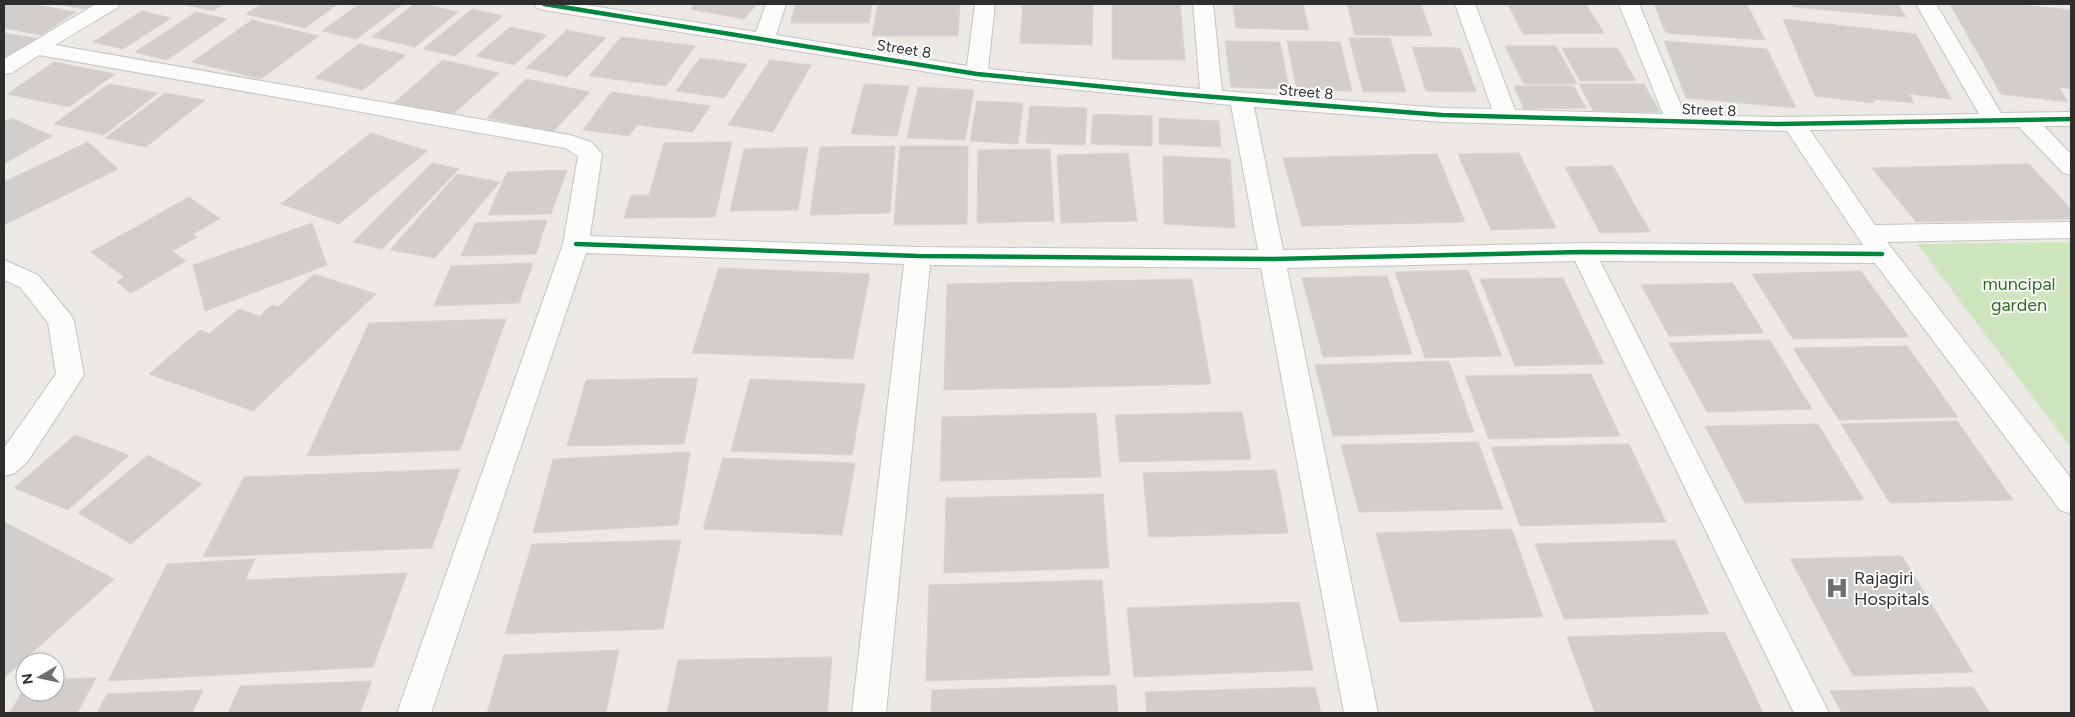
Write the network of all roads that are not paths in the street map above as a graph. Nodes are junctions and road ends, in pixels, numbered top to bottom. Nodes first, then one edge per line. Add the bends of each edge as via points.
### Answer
1 (110, 4) edge
2 (544, 4) edge
3 (776, 4) edge
4 (985, 4) edge
5 (1202, 4) edge
6 (1465, 4) edge
7 (1629, 4) edge
8 (1926, 4) edge
9 (590, 7) edge
10 (764, 40) junction
11 (36, 48) junction
12 (4, 68) edge
13 (977, 74) junction
14 (1212, 96) junction
15 (1241, 99) junction
16 (1506, 117) junction
17 (2025, 120) junction
18 (2071, 120) edge
19 (1994, 121) junction
20 (1677, 122) junction
21 (1794, 124) junction
22 (2071, 168) edge
23 (2071, 230) edge
24 (576, 244) junction
25 (1876, 244) junction
26 (1583, 252) junction
27 (918, 256) junction
28 (1273, 259) junction
29 (4, 269) edge
30 (4, 464) edge
31 (2071, 501) edge
32 (414, 713) edge
33 (869, 713) edge
34 (1361, 713) edge
35 (1812, 713) edge

1 - 11 street
2 - 9 street, Street 8
3 - 10 street
4 - 13 street
5 - 14 street
6 - 16 street
7 - 20 street
8 - 19 street
9 - 10 street, Street 8
10 - 13 street, Street 8
11 - 12 street
11 - 24 street via 560,140 583,147 590,154
13 - 14 street, Street 8
14 - 15 street, Street 8
15 - 16 street, Street 8
15 - 28 street
16 - 20 street, Street 8
17 - 18 street, Street 8
17 - 19 street, Street 8
17 - 22 street
19 - 21 street, Street 8
20 - 21 street, Street 8
21 - 25 street
23 - 25 street
24 - 27 street
24 - 32 street
25 - 26 street
25 - 31 street
26 - 28 street
26 - 35 street
27 - 28 street
27 - 33 street
28 - 34 street
29 - 30 street via 29,280 61,321 70,375 18,452

